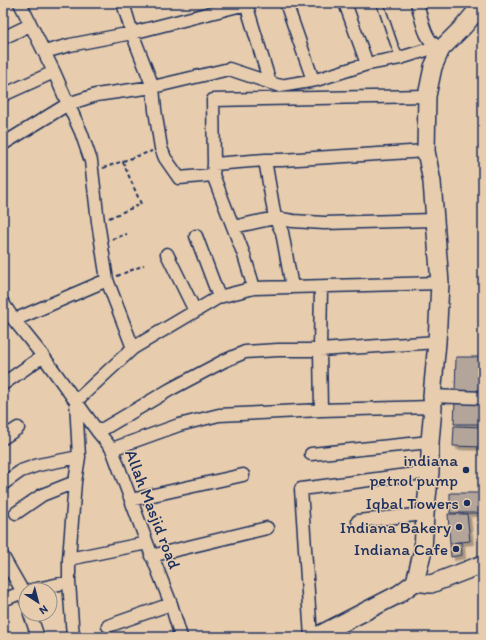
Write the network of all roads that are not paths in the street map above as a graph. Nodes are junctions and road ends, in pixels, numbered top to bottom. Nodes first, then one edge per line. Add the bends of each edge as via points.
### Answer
1 (20, 3) edge
2 (123, 3) edge
3 (286, 3) edge
4 (345, 3) edge
5 (380, 3) edge
6 (417, 3) edge
7 (483, 3) edge
8 (30, 25) junction
9 (132, 33) junction
10 (3, 38) edge
11 (438, 48) junction
12 (44, 52) junction
13 (400, 58) junction
14 (367, 64) junction
15 (54, 72) junction
16 (313, 80) junction
17 (270, 83) junction
18 (152, 87) junction
19 (3, 95) edge
20 (427, 96) junction
21 (68, 104) junction
22 (3, 144) edge
23 (426, 151) junction
24 (265, 160) junction
25 (214, 169) junction
26 (275, 218) junction
27 (434, 220) junction
28 (233, 227) junction
29 (196, 236) dead end
30 (167, 254) dead end
31 (107, 280) junction
32 (440, 283) junction
33 (292, 287) junction
34 (321, 287) junction
35 (254, 288) junction
36 (219, 297) junction
37 (4, 306) edge
38 (195, 311) junction
39 (14, 320) junction
40 (437, 342) junction
41 (133, 348) junction
42 (320, 350) junction
43 (43, 356) junction
44 (3, 384) edge
45 (483, 398) edge
46 (76, 401) junction
47 (432, 402) junction
48 (321, 410) junction
49 (18, 428) dead end
50 (98, 432) junction
51 (3, 438) edge
52 (430, 442) junction
53 (112, 449) junction
54 (311, 454) dead end
55 (79, 457) junction
56 (430, 472) junction
57 (242, 474) dead end
58 (75, 482) junction
59 (3, 484) edge
60 (131, 500) junction
61 (16, 513) dead end
62 (425, 514) junction
63 (358, 521) dead end
64 (267, 528) dead end
65 (146, 543) junction
66 (151, 556) junction
67 (3, 557) edge
68 (69, 559) junction
69 (483, 564) edge
70 (20, 582) edge
71 (69, 582) junction
72 (415, 582) junction
73 (58, 585) edge
74 (18, 596) edge
75 (3, 600) edge
76 (171, 604) junction
77 (33, 622) edge
78 (108, 626) dead end
79 (318, 636) edge
80 (38, 637) edge
81 (73, 637) edge
82 (181, 637) edge

1 - 8 street
2 - 9 street
3 - 16 street
4 - 14 street
5 - 13 lane
6 - 11 street via 425,32
7 - 11 main road
8 - 10 street
8 - 12 street
9 - 12 street
9 - 17 street via 246,4
9 - 18 street
11 - 13 street
11 - 20 main road
12 - 15 street
13 - 14 street
14 - 16 street
15 - 19 street
15 - 21 street
16 - 17 street via 280,86
17 - 18 street via 229,70
18 - 21 street via 96,95
18 - 25 street via 161,148 178,178
20 - 23 main road
20 - 25 street via 213,100
21 - 22 street
21 - 31 street via 91,161
23 - 24 street
23 - 27 main road via 432,182
24 - 25 street
24 - 26 street
25 - 28 street
26 - 27 street via 324,223
26 - 28 street
26 - 33 street via 282,232
27 - 32 main road
28 - 35 street
29 - 36 street
30 - 38 street
31 - 39 street
31 - 41 street
32 - 34 street
32 - 40 main road
33 - 34 street
33 - 35 street
34 - 42 street
35 - 36 street
36 - 38 street
37 - 39 street, Allah Masjid road
38 - 41 street
39 - 43 street, Allah Masjid road
40 - 42 street
40 - 47 main road
41 - 46 street
42 - 48 street
42 - 50 street via 245,352 191,378
43 - 44 street
43 - 46 street, Allah Masjid road
45 - 47 street
46 - 50 street, Allah Masjid road
46 - 55 street
47 - 48 street
47 - 52 main road
48 - 53 street via 219,415 179,425
49 - 51 street
50 - 53 street, Allah Masjid road
52 - 54 street
52 - 56 main road
53 - 60 street, Allah Masjid road
55 - 58 street
55 - 59 street via 32,467 21,471
56 - 62 main road
56 - 79 street via 301,489
57 - 60 street
58 - 61 street via 42,495
58 - 68 street
60 - 65 street, Allah Masjid road
62 - 63 street
62 - 72 main road via 423,550
64 - 66 street
65 - 66 street, Allah Masjid road
65 - 68 street
66 - 76 street, Allah Masjid road
67 - 70 street
68 - 71 street
69 - 72 main road via 431,584
71 - 73 street
71 - 81 street
72 - 79 main road via 399,594
74 - 75 street
76 - 78 street
76 - 82 street, Allah Masjid road
77 - 80 street

